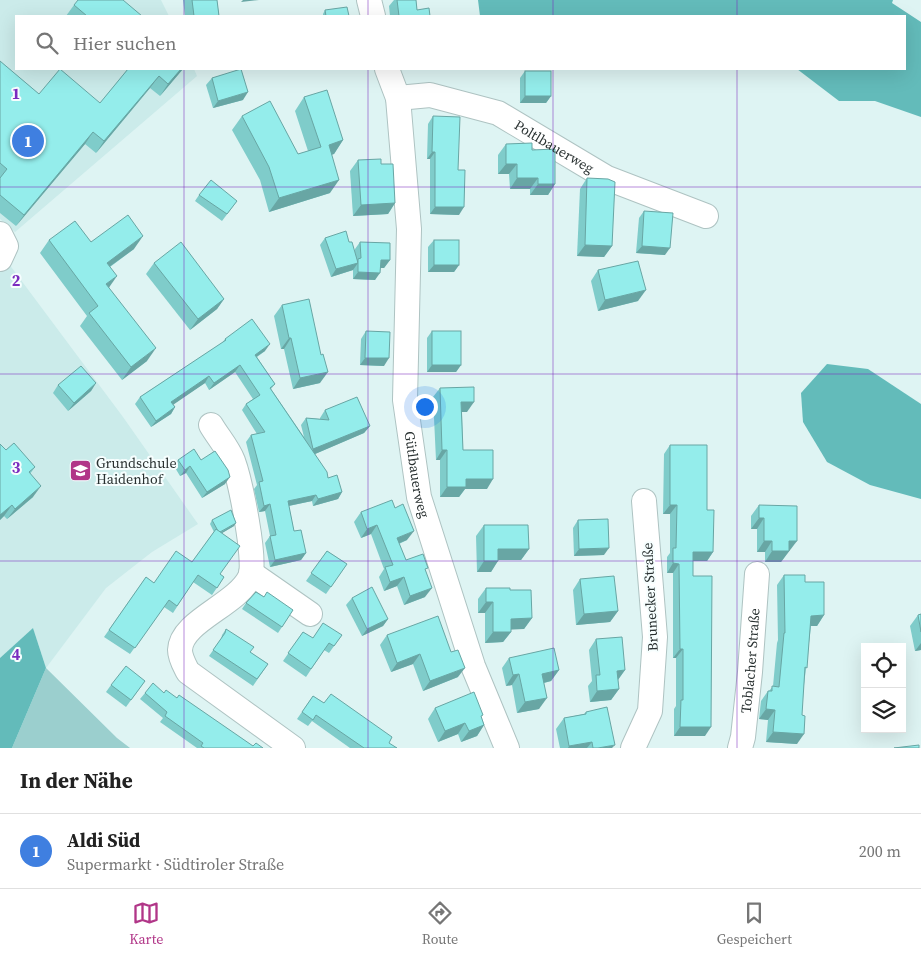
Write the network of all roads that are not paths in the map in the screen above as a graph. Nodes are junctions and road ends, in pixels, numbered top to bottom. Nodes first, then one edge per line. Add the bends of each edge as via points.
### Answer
1 (369, 0) edge
2 (373, 15) edge
3 (387, 70) edge
4 (398, 98) junction
5 (706, 216) dead end
6 (211, 425) dead end
7 (644, 501) dead end
8 (251, 573) junction
9 (757, 574) dead end
10 (310, 614) dead end
11 (293, 748) edge
12 (507, 748) edge
13 (634, 748) edge
14 (740, 748) edge

1 - 2 street
3 - 4 street, Gütlbauerweg
4 - 5 street, Poltlbauerweg via 430,95 498,113 607,178
4 - 12 street, Gütlbauerweg via 408,229 405,400 419,497 473,666
6 - 8 street via 233,460 251,551
7 - 13 street, Brunecker Straße via 655,637 650,711
8 - 10 street
8 - 11 street via 240,591 191,628 183,639 182,661 188,672
9 - 14 street, Toblacher Straße via 750,672

